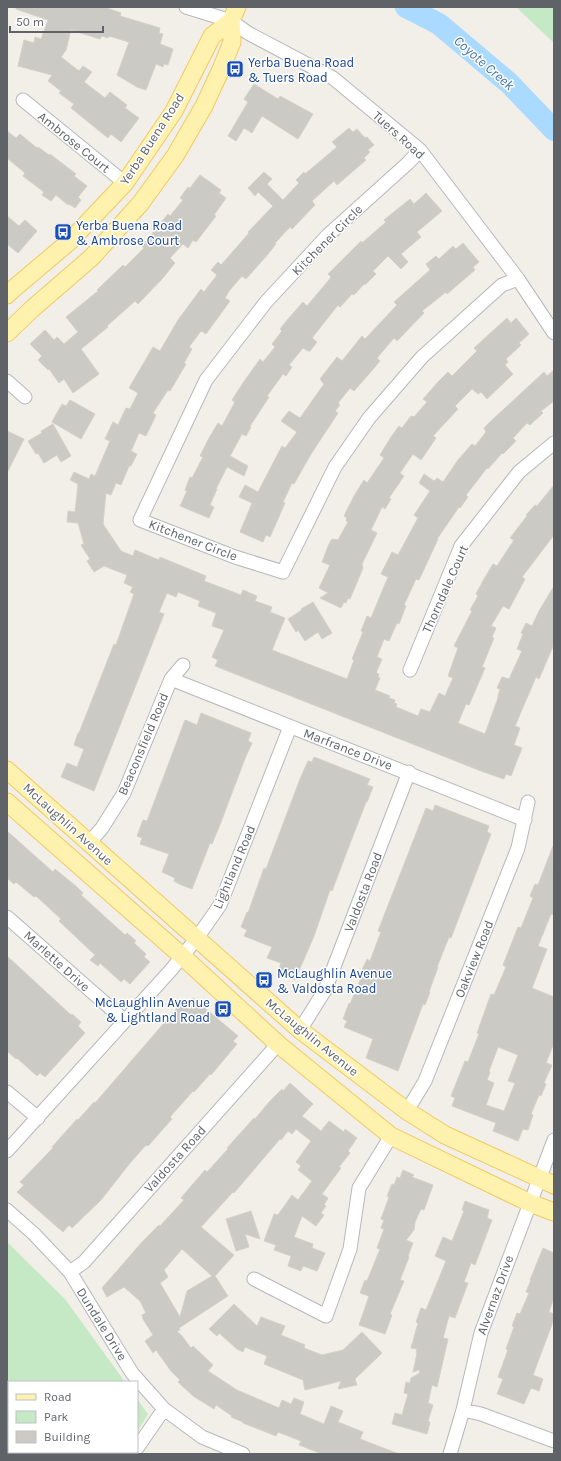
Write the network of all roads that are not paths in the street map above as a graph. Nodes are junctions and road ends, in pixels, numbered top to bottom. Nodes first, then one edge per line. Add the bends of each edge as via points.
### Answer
1 (186, 7) edge
2 (234, 14) edge
3 (23, 100) dead end
4 (420, 150) junction
5 (125, 183) junction
6 (518, 279) junction
7 (9, 290) edge
8 (554, 332) edge
9 (7, 333) edge
10 (7, 381) edge
11 (26, 397) dead end
12 (554, 443) edge
13 (183, 665) dead end
14 (410, 670) dead end
15 (171, 679) junction
16 (290, 727) junction
17 (7, 770) edge
18 (409, 772) junction
19 (7, 802) edge
20 (528, 802) dead end
21 (525, 820) junction
22 (89, 843) junction
23 (7, 917) edge
24 (197, 938) junction
25 (182, 956) junction
26 (124, 1020) junction
27 (300, 1030) junction
28 (278, 1044) junction
29 (7, 1092) edge
30 (407, 1111) junction
31 (38, 1118) junction
32 (391, 1136) junction
33 (554, 1140) edge
34 (7, 1151) edge
35 (547, 1182) edge
36 (530, 1203) junction
37 (7, 1210) edge
38 (554, 1212) edge
39 (70, 1272) junction
40 (254, 1279) dead end
41 (164, 1409) junction
42 (463, 1410) junction
43 (554, 1441) edge
44 (138, 1447) edge
45 (243, 1454) edge
46 (450, 1454) edge

1 - 2 street, Tuers Road
2 - 4 street, Tuers Road via 248,33 333,78
2 - 5 main road, Yerba Buena Road via 212,36 174,110
2 - 9 main road, Yerba Buena Road via 232,42 222,67 204,106 175,156 140,204 92,256
3 - 5 street, Ambrose Court
4 - 6 street, Tuers Road
4 - 6 street, Kitchener Circle via 328,236 261,308 206,380 140,520 235,557 283,572 335,467 369,418 422,357 502,285
5 - 7 main road, Yerba Buena Road via 70,241
6 - 8 street, Tuers Road
10 - 11 street
12 - 14 street, Thorndale Court via 519,472 461,546
13 - 15 street, Beaconsfield Road
15 - 16 street, Marfrance Drive
15 - 22 street, Beaconsfield Road via 124,793 102,828
16 - 18 street, Marfrance Drive
16 - 24 street, Lightland Road via 220,905
17 - 22 main road, McLaughlin Avenue
18 - 21 street, Marfrance Drive
18 - 27 street, Valdosta Road via 325,990
19 - 25 main road, McLaughlin Avenue
20 - 21 street, Oakview Road
21 - 30 street, Oakview Road via 518,848 425,1081
22 - 24 main road, McLaughlin Avenue
23 - 26 street, Marlette Drive
24 - 25 street, Lightland Road
24 - 27 main road, McLaughlin Avenue
25 - 26 street, Lightland Road
25 - 28 main road, McLaughlin Avenue
26 - 31 street, Lightland Road
27 - 30 main road, McLaughlin Avenue
28 - 32 main road, McLaughlin Avenue
28 - 39 street, Valdosta Road via 84,1262
29 - 31 street
30 - 35 main road, McLaughlin Avenue via 445,1135
31 - 34 street, Lightland Road
32 - 36 main road, McLaughlin Avenue
32 - 40 street via 359,1188 350,1249 326,1316
33 - 35 street, Alvernaz Drive
35 - 36 street, Alvernaz Drive
36 - 38 main road, McLaughlin Avenue
36 - 42 street, Alvernaz Drive via 480,1333
37 - 39 street, Dundale Drive
39 - 41 street, Dundale Drive via 132,1373
41 - 44 street
41 - 45 street, Dundale Drive via 202,1437
42 - 43 street via 481,1414
42 - 46 street, Alvernaz Drive

